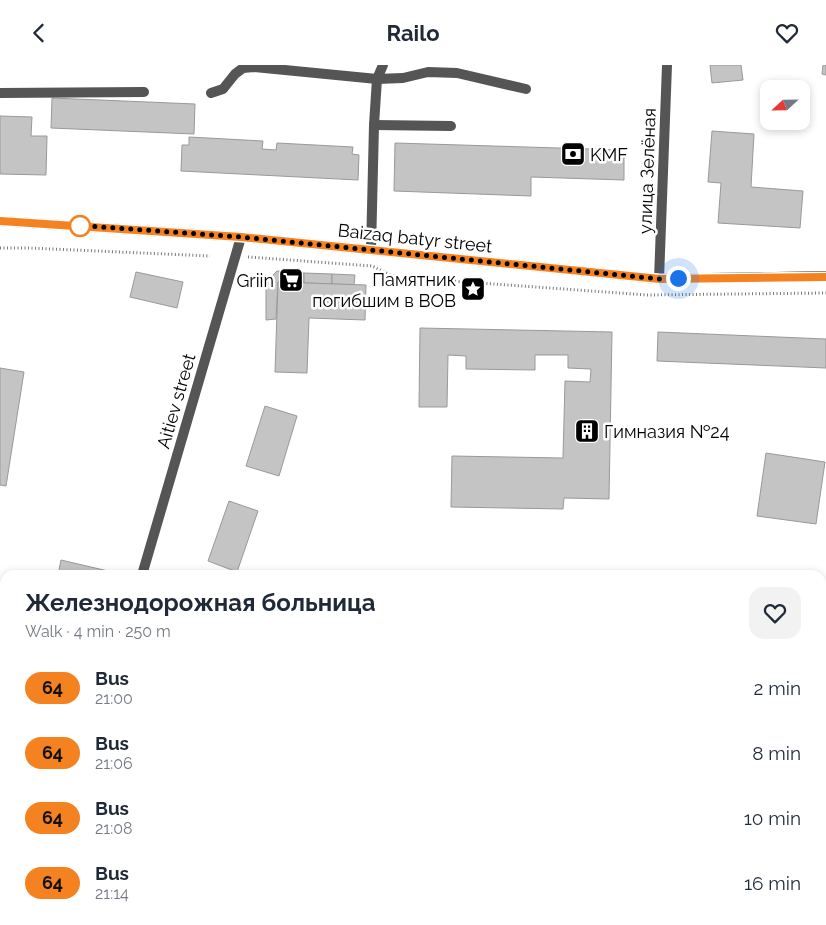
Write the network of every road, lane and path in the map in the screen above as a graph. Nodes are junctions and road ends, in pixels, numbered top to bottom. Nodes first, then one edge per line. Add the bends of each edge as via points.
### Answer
1 (383, 65) edge
2 (667, 65) edge
3 (377, 79) junction
4 (526, 89) dead end
5 (144, 92) dead end
6 (0, 93) edge
7 (211, 93) dead end
8 (374, 125) junction
9 (451, 126) dead end
10 (0, 221) edge
11 (241, 237) junction
12 (0, 248) edge
13 (371, 250) junction
14 (210, 256) dead end
15 (246, 257) dead end
16 (826, 277) edge
17 (660, 279) junction
18 (826, 293) edge
19 (143, 570) edge

1 - 3 street
2 - 17 street, улица Зелёная
3 - 4 street via 428,72 457,73
3 - 7 street via 254,67 243,68 223,89
3 - 8 street
5 - 6 street
8 - 9 street
8 - 13 street
10 - 11 main road, Baizaq batyr street
11 - 13 main road, Baizaq batyr street
11 - 19 street, Aitiev street
12 - 14 path
13 - 17 main road, Baizaq batyr street
15 - 18 path via 372,266 395,277 647,295
16 - 17 main road, Baizaq batyr street

